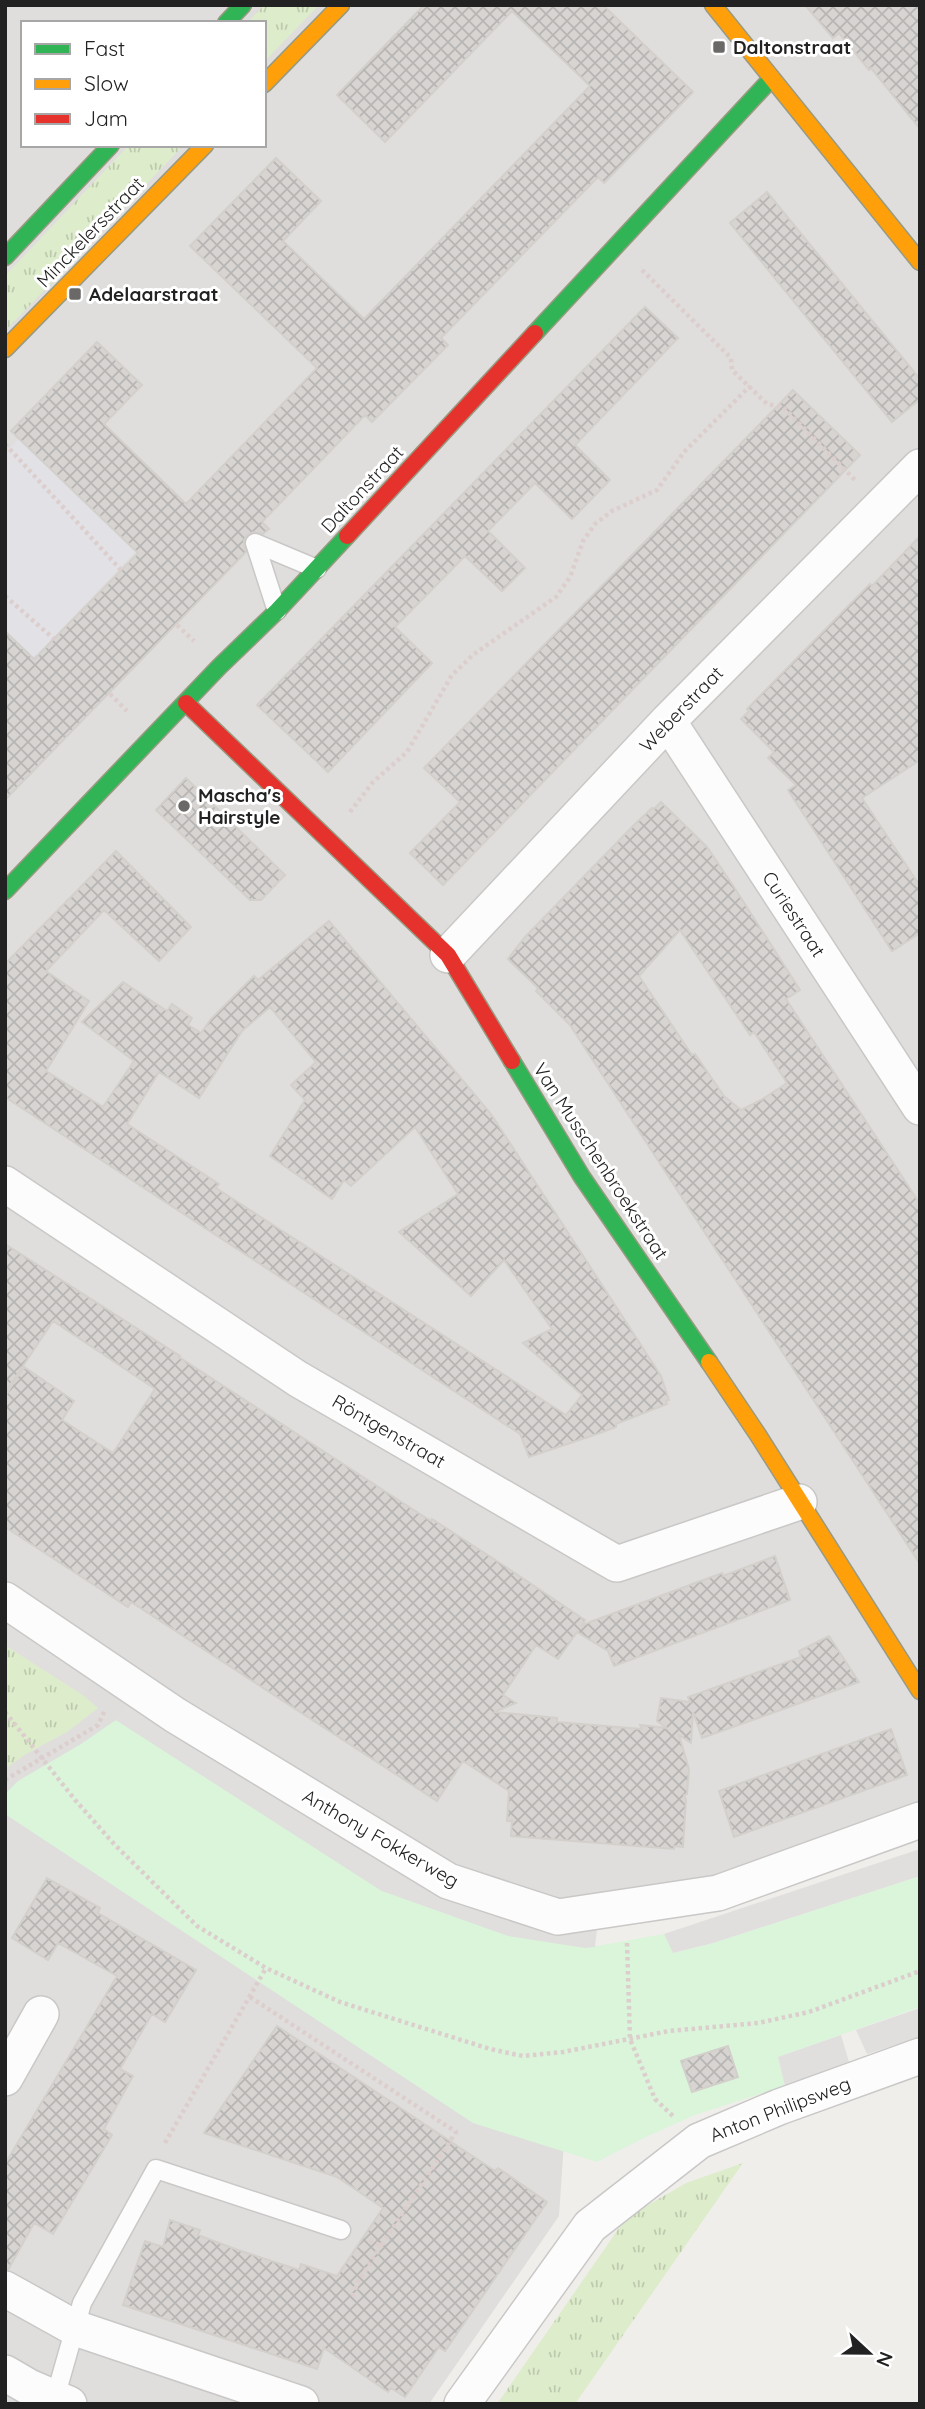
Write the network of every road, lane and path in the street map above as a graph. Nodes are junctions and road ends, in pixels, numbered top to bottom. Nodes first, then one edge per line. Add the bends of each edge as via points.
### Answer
1 (243, 5) edge
2 (341, 5) edge
3 (713, 5) edge
4 (228, 21) edge
5 (771, 79) junction
6 (266, 82) edge
7 (109, 147) edge
8 (203, 147) edge
9 (617, 244) junction
10 (5, 257) edge
11 (920, 262) edge
12 (5, 349) edge
13 (750, 386) junction
14 (5, 444) edge
15 (920, 467) edge
16 (881, 506) junction
17 (317, 569) junction
18 (121, 570) dead end
19 (5, 596) edge
20 (277, 611) junction
21 (54, 639) dead end
22 (186, 703) junction
23 (668, 721) junction
24 (328, 841) junction
25 (5, 891) edge
26 (448, 955) junction
27 (920, 1107) edge
28 (5, 1184) edge
29 (799, 1502) junction
30 (5, 1600) edge
31 (121, 1678) junction
32 (920, 1691) edge
33 (5, 1712) edge
34 (42, 1757) junction
35 (5, 1780) edge
36 (920, 1820) edge
37 (625, 1907) junction
38 (266, 1968) junction
39 (920, 1971) edge
40 (250, 1997) junction
41 (41, 2014) dead end
42 (630, 2039) junction
43 (920, 2056) edge
44 (5, 2078) edge
45 (699, 2141) junction
46 (156, 2169) junction
47 (341, 2230) joint
48 (380, 2246) junction
49 (5, 2289) edge
50 (352, 2296) dead end
51 (75, 2328) junction
52 (5, 2373) edge
53 (62, 2401) edge
54 (301, 2404) edge
55 (462, 2404) edge

1 - 4 street
2 - 6 street
3 - 5 street
5 - 9 street, Daltonstraat
5 - 11 street
7 - 10 street
8 - 12 street, Minckelersstraat
9 - 13 path via 731,358 732,370
9 - 17 street, Daltonstraat
13 - 16 path via 767,404 783,407
13 - 24 path via 684,452 657,491 612,510 595,524 556,597 474,654 452,675 407,752 373,782
14 - 18 path
15 - 16 street, Weberstraat
16 - 23 street, Weberstraat
17 - 20 street, Daltonstraat
17 - 20 lane via 255,543
19 - 21 path
20 - 22 street, Daltonstraat
22 - 24 street, Van Musschenbroekstraat
22 - 25 street, Daltonstraat
23 - 26 street, Weberstraat
23 - 27 street, Curiestraat
24 - 26 street, Van Musschenbroekstraat
26 - 29 street, Van Musschenbroekstraat via 582,1177
28 - 29 street, Röntgenstraat via 298,1379 617,1564
29 - 32 street, Van Musschenbroekstraat
30 - 31 street, Anthony Fokkerweg
31 - 34 path via 98,1725
31 - 37 street, Anthony Fokkerweg via 448,1881 558,1917
33 - 34 path
34 - 35 path
34 - 38 path via 114,1844 197,1926
36 - 37 street, Anthony Fokkerweg via 718,1894
37 - 42 path
38 - 40 path
38 - 42 path via 340,2002 523,2056
39 - 42 path via 809,2012
40 - 46 path via 160,2152
40 - 48 path via 456,2132
41 - 44 street
42 - 45 path via 655,2099
43 - 45 street, Anton Philipsweg
45 - 55 street, Anton Philipsweg via 590,2226
46 - 47 lane
46 - 51 lane via 82,2302
47 - 48 path
48 - 50 path
49 - 51 street
51 - 53 lane
51 - 54 street
52 - 53 street

